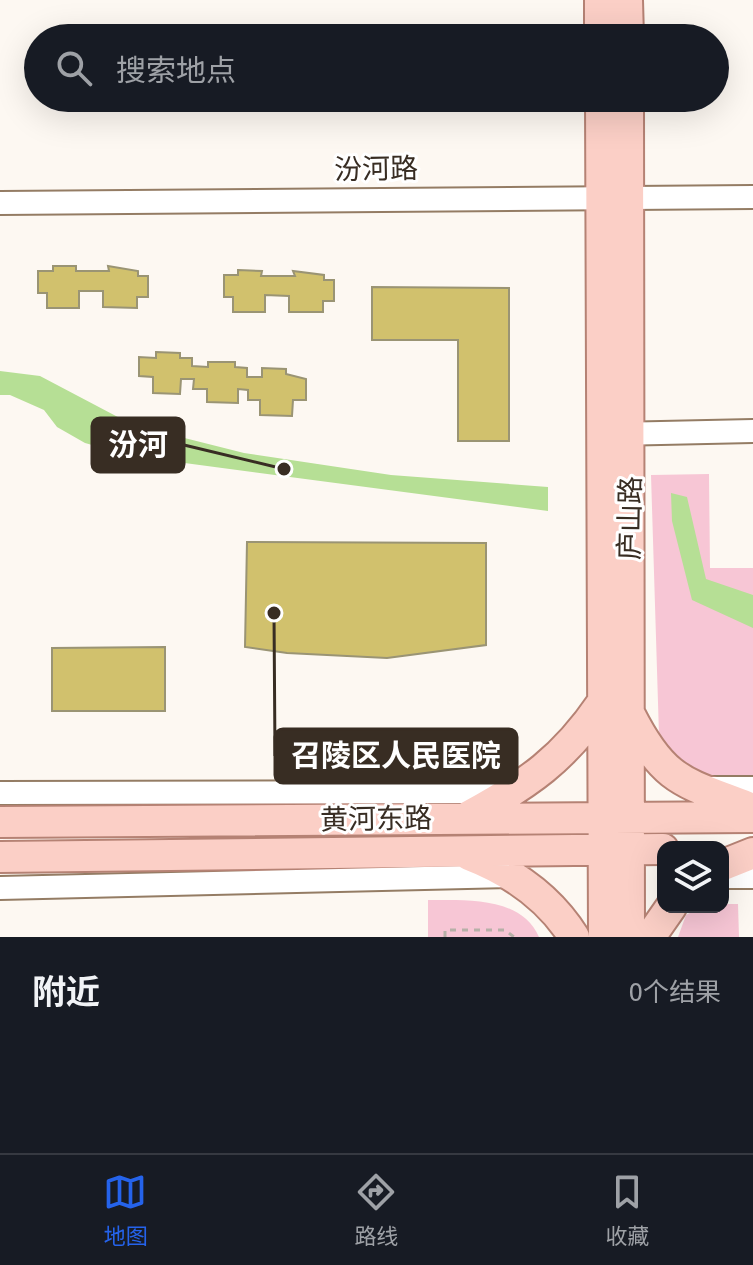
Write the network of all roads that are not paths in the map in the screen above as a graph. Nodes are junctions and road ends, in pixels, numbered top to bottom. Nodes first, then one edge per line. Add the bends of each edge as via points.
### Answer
1 (600, 0) edge
2 (627, 0) edge
3 (600, 24) edge
4 (628, 24) edge
5 (603, 112) edge
6 (626, 112) edge
7 (616, 196) junction
8 (753, 197) edge
9 (0, 203) edge
10 (753, 431) edge
11 (617, 434) junction
12 (615, 706) junction
13 (701, 788) junction
14 (753, 788) edge
15 (513, 792) junction
16 (0, 793) edge
17 (753, 809) edge
18 (616, 817) junction
19 (753, 817) edge
20 (465, 818) junction
21 (0, 822) edge
22 (753, 846) edge
23 (729, 847) edge
24 (657, 849) edge
25 (616, 851) junction
26 (460, 852) junction
27 (753, 853) edge
28 (0, 857) edge
29 (729, 863) edge
30 (512, 876) junction
31 (729, 877) edge
32 (753, 877) edge
33 (0, 888) edge
34 (667, 913) edge
35 (574, 937) edge
36 (604, 937) edge
37 (629, 937) edge
38 (650, 937) edge

1 - 3 main road
2 - 4 main road
5 - 7 main road, 庐山路
6 - 7 main road, 庐山路
7 - 8 street, 汾河路
7 - 9 street, 汾河路
7 - 11 main road, 庐山路
10 - 11 street
11 - 12 main road, 庐山路
12 - 13 main road via 675,778
12 - 15 main road
12 - 18 main road, 庐山路
13 - 14 street
13 - 17 main road
15 - 16 street
15 - 20 main road
18 - 19 main road, 黄河东路
18 - 20 main road, 黄河东路
18 - 25 main road, 庐山路
20 - 21 main road, 黄河东路
22 - 23 main road
24 - 25 main road, 黄河东路
25 - 26 main road, 黄河东路
25 - 36 main road, 庐山路
25 - 37 main road, 庐山路
26 - 28 main road, 黄河东路
26 - 30 main road
27 - 29 main road
30 - 33 street
30 - 35 main road via 541,896
31 - 32 street
34 - 38 main road

